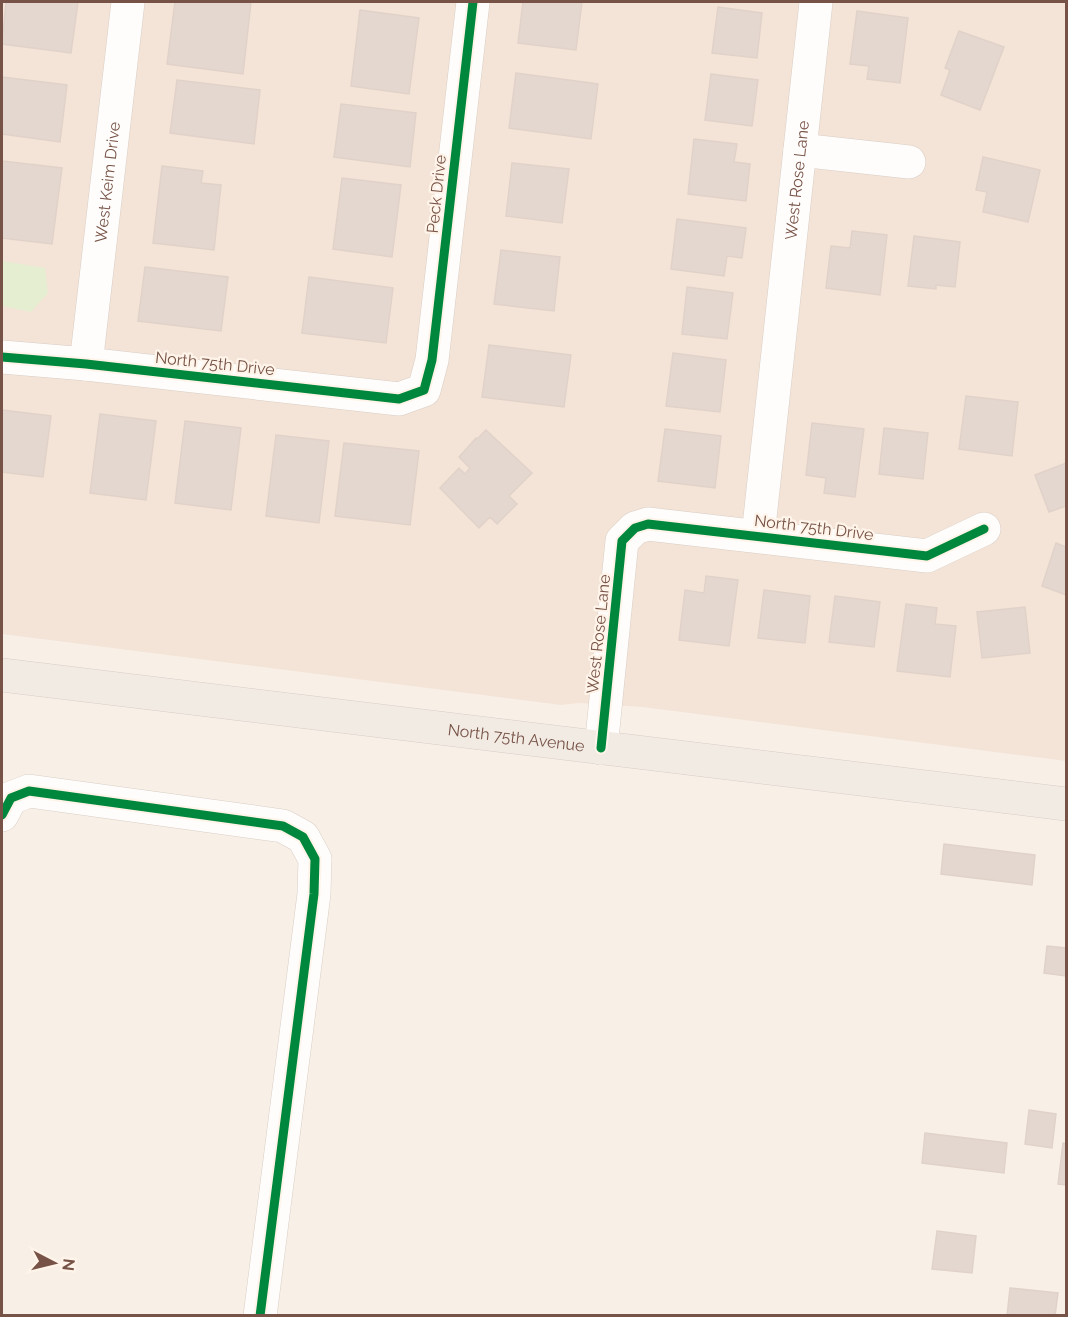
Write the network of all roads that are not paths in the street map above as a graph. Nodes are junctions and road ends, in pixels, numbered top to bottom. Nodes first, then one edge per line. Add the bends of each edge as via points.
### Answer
1 (128, 2) edge
2 (473, 2) edge
3 (816, 2) edge
4 (800, 150) junction
5 (909, 162) dead end
6 (2, 357) edge
7 (86, 364) junction
8 (424, 390) joint
9 (635, 528) joint
10 (984, 529) dead end
11 (758, 536) junction
12 (2, 675) edge
13 (601, 748) junction
14 (1066, 804) edge
15 (2, 815) edge
16 (260, 1316) edge

1 - 7 street, West Keim Drive
2 - 8 street, Peck Drive via 432,360
3 - 4 street, West Rose Lane
4 - 5 street
4 - 11 street, West Rose Lane
6 - 7 street, North 75th Drive
7 - 8 street, North 75th Drive via 399,399
9 - 11 street, North 75th Drive via 648,524
9 - 13 street, West Rose Lane via 622,541
10 - 11 street, North 75th Drive via 927,556
12 - 13 main road, North 75th Avenue
13 - 14 main road, North 75th Avenue
15 - 16 street via 11,798 29,791 283,826 303,837 315,859 314,894

